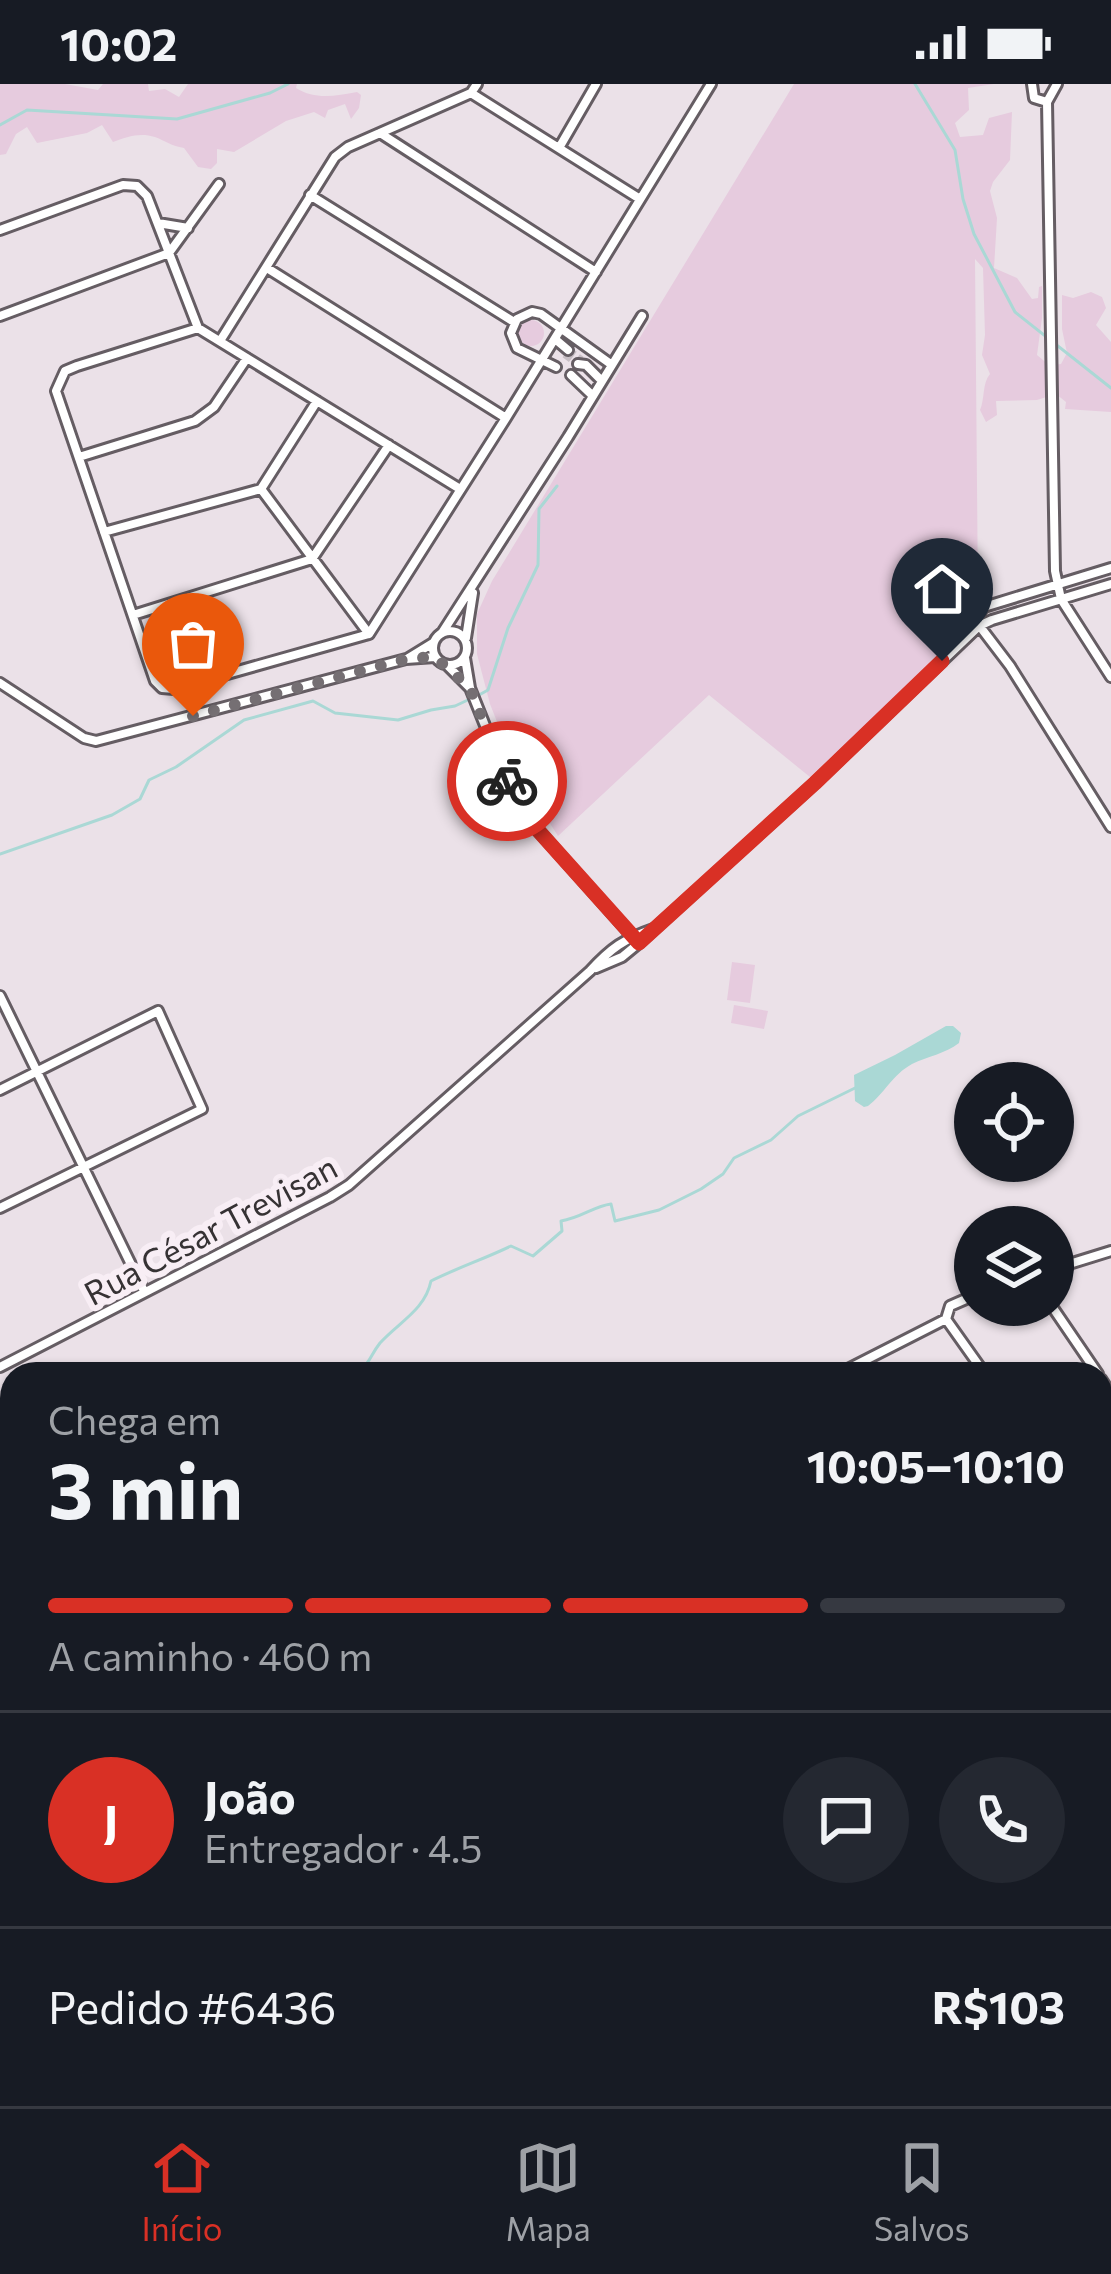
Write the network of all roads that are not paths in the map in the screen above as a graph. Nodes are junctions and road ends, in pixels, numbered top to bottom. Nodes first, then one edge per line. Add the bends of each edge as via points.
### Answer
1 (596, 84) edge
2 (710, 84) edge
3 (1032, 84) edge
4 (1057, 84) edge
5 (474, 88) edge
6 (1047, 103) junction
7 (380, 133) junction
8 (559, 148) junction
9 (219, 184) dead end
10 (310, 195) junction
11 (640, 200) junction
12 (158, 223) junction
13 (190, 228) junction
14 (0, 230) edge
15 (169, 253) junction
16 (266, 268) junction
17 (596, 272) junction
18 (0, 316) edge
19 (642, 316) dead end
20 (514, 322) junction
21 (198, 328) junction
22 (562, 328) junction
23 (220, 341) junction
24 (553, 342) junction
25 (567, 352) tunnel mouth
26 (247, 358) junction
27 (541, 361) junction
28 (582, 363) tunnel mouth
29 (612, 365) junction
30 (556, 367) tunnel mouth
31 (571, 375) tunnel mouth
32 (602, 381) junction
33 (593, 396) junction
34 (317, 401) junction
35 (506, 418) junction
36 (389, 445) junction
37 (79, 457) junction
38 (261, 489) junction
39 (460, 489) junction
40 (104, 532) junction
41 (312, 559) junction
42 (1111, 568) edge
43 (1056, 584) junction
44 (1111, 584) edge
45 (474, 586) junction
46 (1061, 599) junction
47 (133, 615) junction
48 (977, 623) junction
49 (442, 633) junction
50 (369, 634) junction
51 (466, 640) junction
52 (433, 644) junction
53 (435, 657) junction
54 (465, 658) junction
55 (406, 659) junction
56 (447, 665) junction
57 (1111, 677) edge
58 (0, 683) edge
59 (470, 688) junction
60 (1111, 827) edge
61 (636, 940) junction
62 (0, 996) edge
63 (37, 1072) junction
64 (0, 1090) edge
65 (84, 1167) junction
66 (0, 1208) edge
67 (1111, 1250) edge
68 (1074, 1262) edge
69 (144, 1291) junction
70 (954, 1304) edge
71 (946, 1319) junction
72 (1066, 1326) edge
73 (8, 1362) edge
74 (862, 1362) edge
75 (976, 1362) edge
76 (1090, 1362) edge

1 - 8 street
2 - 11 street
3 - 6 street via 1034,98
4 - 6 street
5 - 7 street
5 - 8 street
6 - 43 street
7 - 10 street via 335,157
7 - 17 street
8 - 11 street
9 - 13 street
10 - 16 street
10 - 20 street
11 - 17 street
12 - 13 street
12 - 14 street via 143,190 131,184
12 - 15 street
13 - 15 street
15 - 18 street
15 - 21 street
16 - 23 street
16 - 35 street
17 - 22 street
19 - 29 street
20 - 22 street via 532,312
20 - 27 street via 517,348
21 - 23 street
21 - 37 street via 65,371 56,391
22 - 24 street
22 - 29 street
23 - 26 street
24 - 25 street
24 - 27 street
26 - 34 street
26 - 37 street via 207,415
27 - 30 street
27 - 35 street
28 - 32 street
29 - 32 street
31 - 33 street
32 - 33 street
33 - 45 street
34 - 36 street
34 - 38 street
35 - 39 street
36 - 39 street
36 - 41 street
37 - 40 street
38 - 40 street
38 - 41 street
39 - 50 street
40 - 47 street
41 - 47 street
41 - 50 street
42 - 43 street
43 - 46 street
43 - 48 street via 984,607
44 - 46 street
45 - 49 street
45 - 51 street
46 - 48 street
46 - 57 street
47 - 50 street via 155,681 174,689
48 - 60 street
48 - 61 street, Rua César Trevisan via 815,783
49 - 51 street
49 - 52 street
51 - 54 street
52 - 53 street
52 - 55 street
53 - 55 street
53 - 56 street
54 - 56 street
54 - 59 street
55 - 58 street via 96,741
56 - 59 street
59 - 61 street via 527,818
61 - 69 street, Rua César Trevisan via 611,949 349,1185
62 - 63 street
63 - 64 street
63 - 65 street
63 - 65 street via 158,1011 202,1108
65 - 66 street
65 - 69 street
67 - 68 street
69 - 73 street, Rua César Trevisan
70 - 71 street
71 - 74 street
71 - 75 street
72 - 76 street

